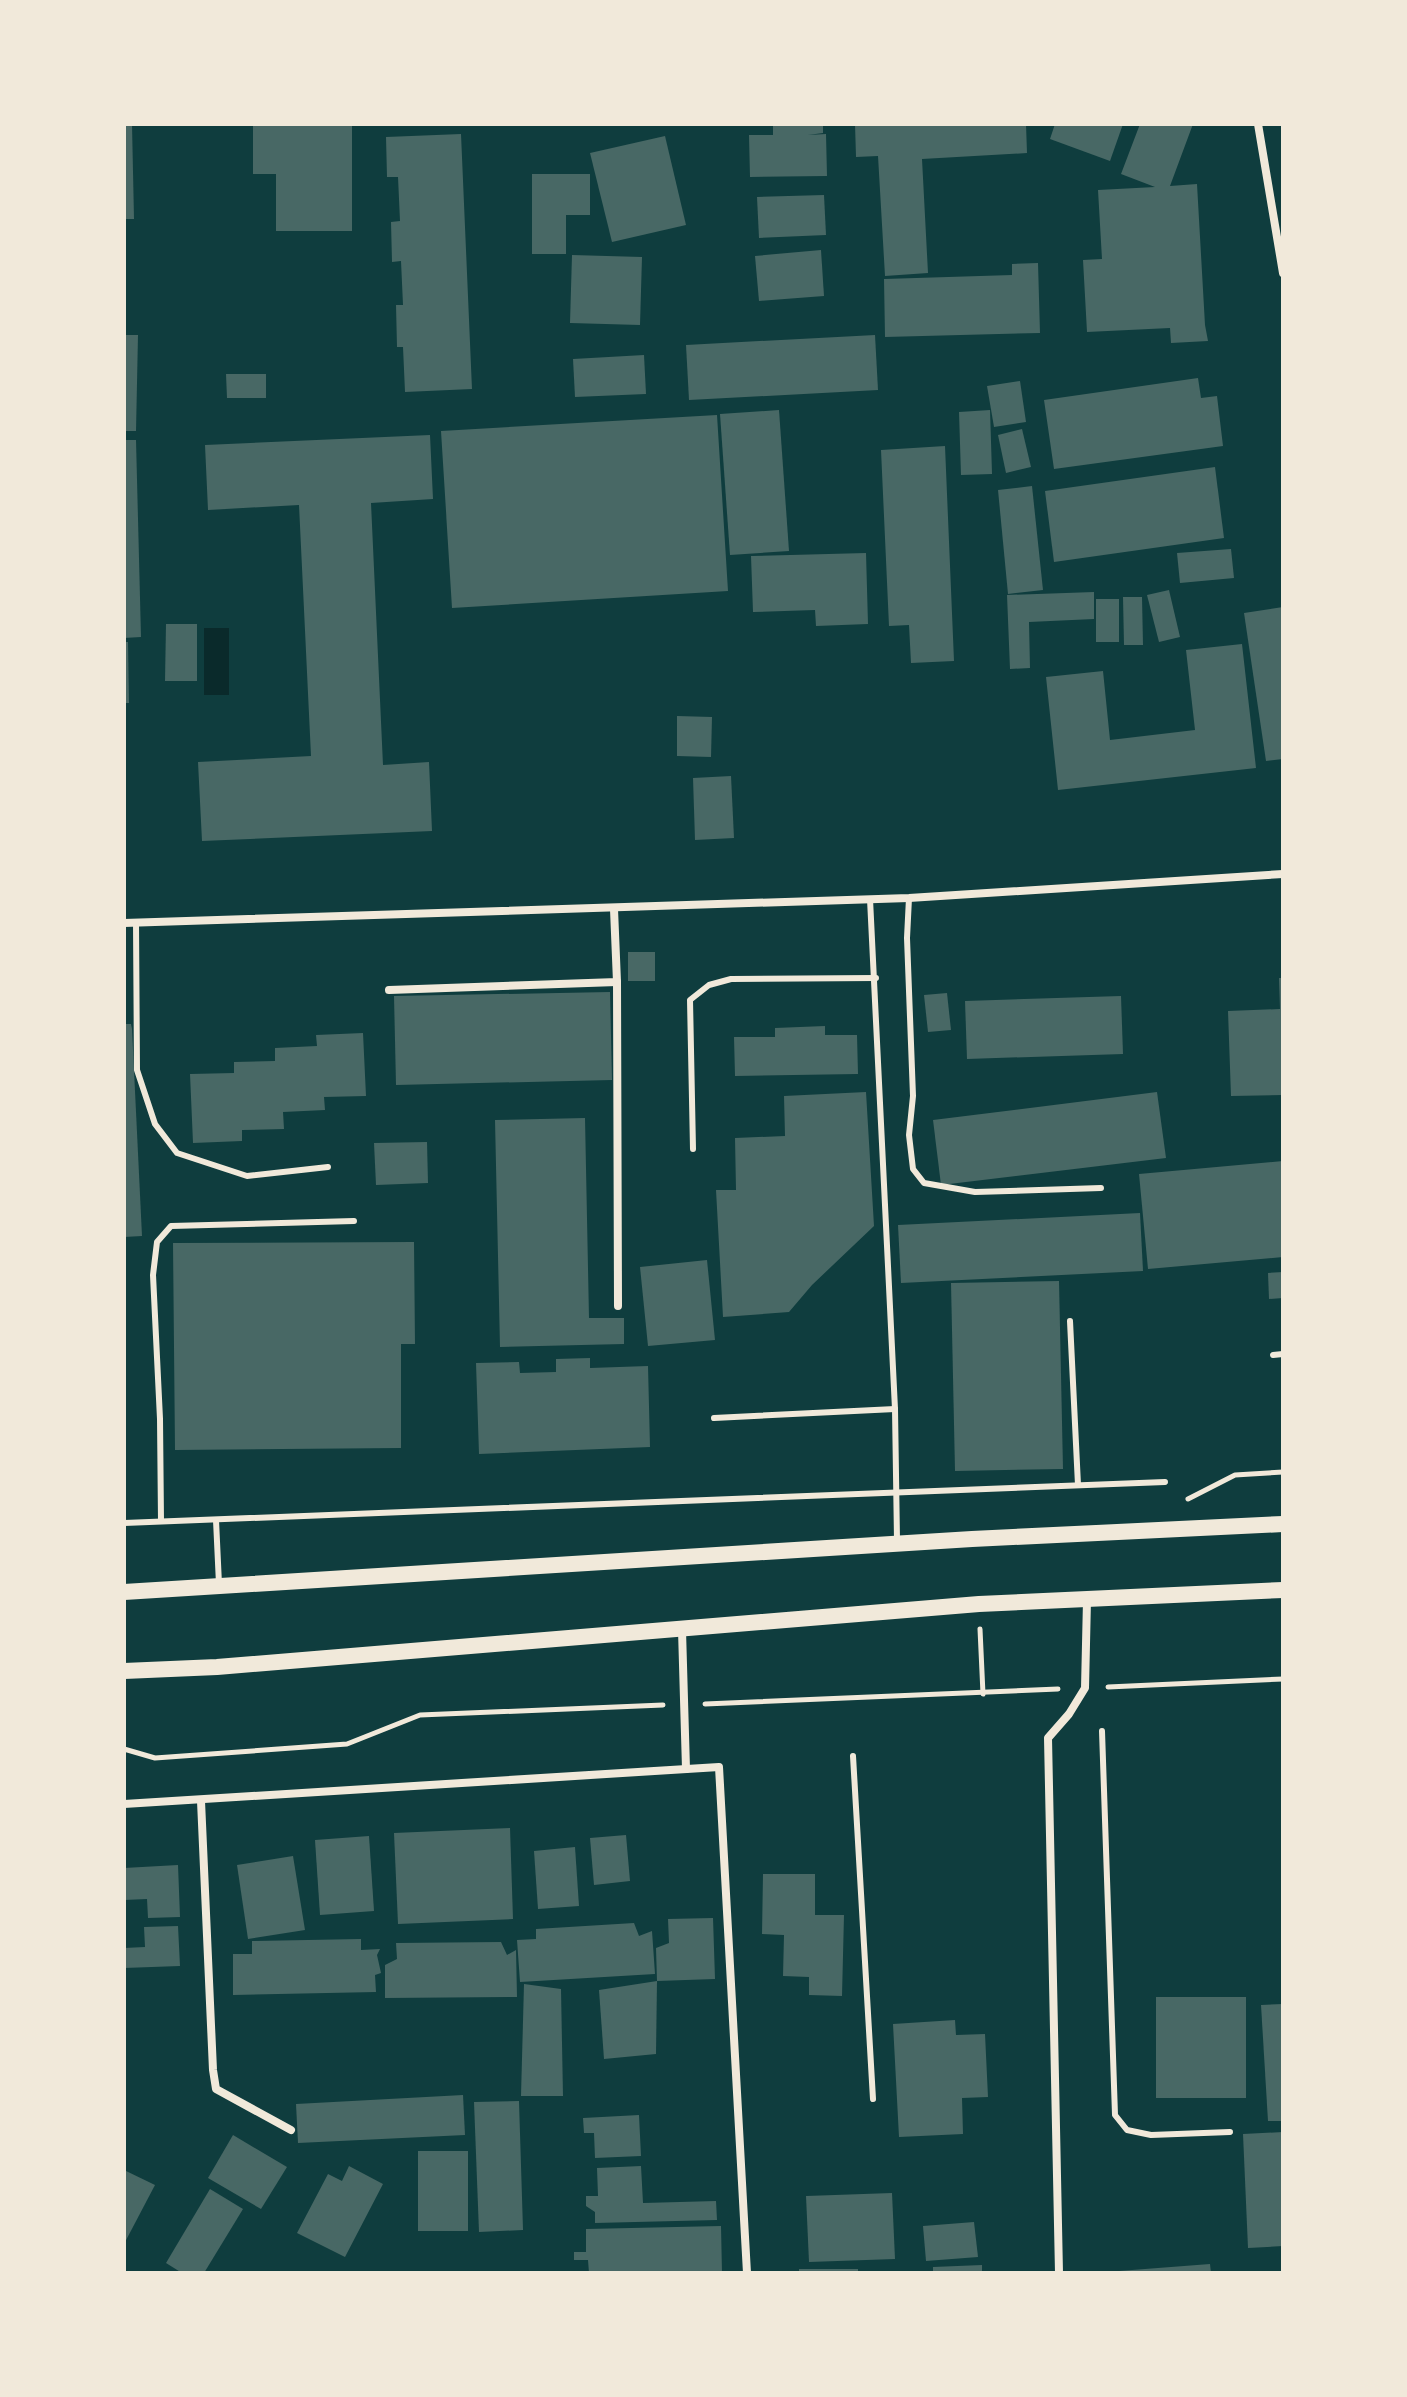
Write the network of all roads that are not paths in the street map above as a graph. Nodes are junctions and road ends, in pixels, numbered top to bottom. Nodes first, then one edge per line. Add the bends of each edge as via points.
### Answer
1 (1258, 124) edge
2 (1283, 273) edge
3 (1283, 874) edge
4 (909, 898) junction
5 (870, 899) junction
6 (614, 909) junction
7 (124, 923) edge
8 (136, 923) junction
9 (876, 978) junction
10 (617, 982) junction
11 (389, 990) dead end
12 (693, 1149) dead end
13 (328, 1167) dead end
14 (1101, 1188) dead end
15 (354, 1221) dead end
16 (618, 1306) dead end
17 (1070, 1321) dead end
18 (1283, 1354) edge
19 (1273, 1355) dead end
20 (895, 1409) junction
21 (714, 1418) dead end
22 (1165, 1482) dead end
23 (1078, 1485) junction
24 (896, 1493) junction
25 (216, 1520) junction
26 (161, 1521) junction
27 (124, 1523) edge
28 (1283, 1524) edge
29 (897, 1544) junction
30 (219, 1587) junction
31 (1283, 1590) edge
32 (124, 1592) edge
33 (1087, 1599) junction
34 (682, 1630) junction
35 (124, 1671) edge
36 (1102, 1731) dead end
37 (853, 1756) dead end
38 (686, 1769) junction
39 (201, 1801) junction
40 (124, 1804) edge
41 (873, 2099) dead end
42 (291, 2130) dead end
43 (1230, 2132) dead end
44 (747, 2273) edge
45 (1059, 2273) edge

1 - 2 street
3 - 4 street
4 - 5 street
4 - 14 lane via 913,1169 924,1183 975,1192
5 - 6 street
5 - 9 lane
6 - 8 street
6 - 10 street
7 - 8 street
8 - 13 lane via 137,1070 155,1124 177,1153 247,1176
9 - 12 lane via 731,979 709,985 690,1000
9 - 20 lane
10 - 11 street
10 - 16 street
15 - 26 lane via 171,1226 157,1242 153,1275
17 - 23 lane
18 - 19 lane
20 - 21 lane
20 - 24 lane
22 - 23 lane
23 - 24 lane
24 - 25 lane
24 - 29 lane
25 - 26 lane
25 - 30 lane
26 - 27 lane
28 - 29 main road
29 - 30 main road
30 - 32 main road
31 - 33 main road
33 - 34 main road
33 - 45 street via 1085,1688 1048,1738
34 - 35 main road
34 - 38 street
36 - 43 lane via 1115,2115 1127,2130 1151,2135
37 - 41 lane
38 - 39 street
38 - 44 street via 719,1767
39 - 40 street
39 - 42 street via 216,2089

